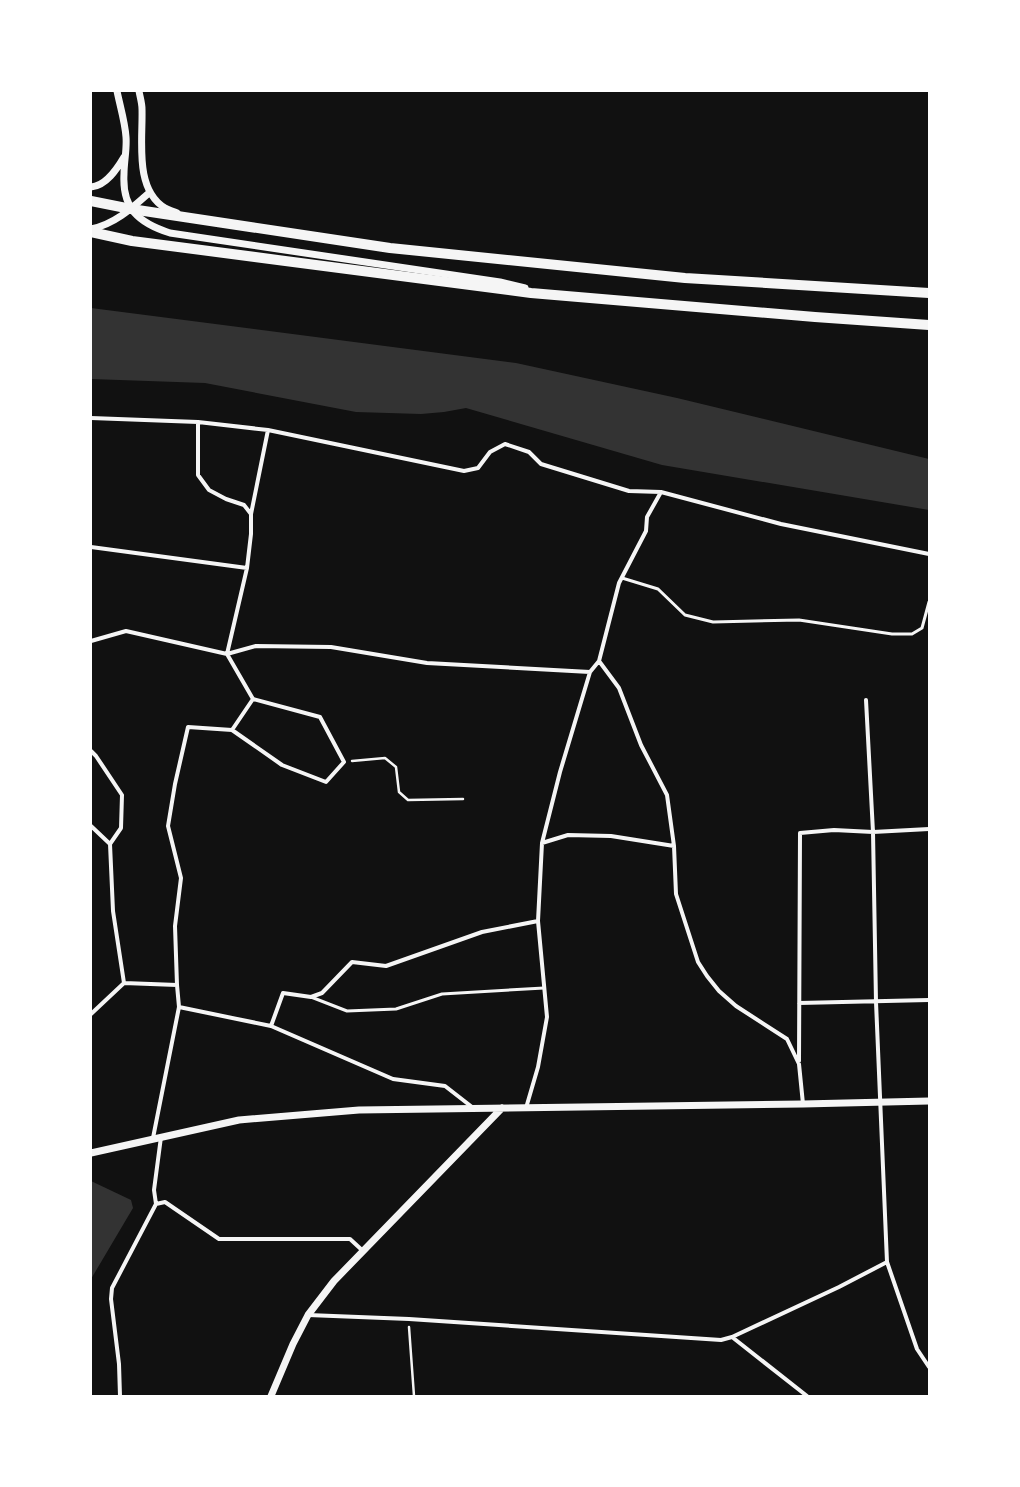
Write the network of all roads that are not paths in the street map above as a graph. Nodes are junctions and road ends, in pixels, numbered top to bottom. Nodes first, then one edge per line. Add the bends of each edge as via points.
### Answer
1 (117, 91) edge
2 (139, 91) edge
3 (126, 154) junction
4 (91, 187) edge
5 (150, 192) junction
6 (91, 201) edge
7 (131, 209) junction
8 (190, 218) junction
9 (91, 229) edge
10 (91, 232) edge
11 (929, 293) edge
12 (552, 295) junction
13 (929, 325) edge
14 (91, 418) edge
15 (198, 422) junction
16 (268, 430) junction
17 (661, 492) junction
18 (251, 514) junction
19 (91, 548) edge
20 (929, 554) edge
21 (247, 568) junction
22 (622, 578) junction
23 (929, 602) edge
24 (91, 641) edge
25 (227, 654) junction
26 (599, 661) junction
27 (590, 672) junction
28 (253, 699) junction
29 (866, 700) dead end
30 (232, 730) junction
31 (91, 751) edge
32 (91, 826) edge
33 (929, 829) edge
34 (873, 832) junction
35 (542, 843) junction
36 (110, 844) junction
37 (674, 846) junction
38 (538, 921) junction
39 (124, 984) junction
40 (177, 985) junction
41 (544, 988) junction
42 (311, 997) junction
43 (929, 1000) edge
44 (876, 1002) junction
45 (799, 1003) junction
46 (179, 1007) junction
47 (91, 1014) edge
48 (271, 1026) junction
49 (800, 1064) junction
50 (929, 1101) edge
51 (880, 1102) junction
52 (803, 1104) junction
53 (473, 1108) junction
54 (502, 1108) junction
55 (526, 1108) junction
56 (161, 1137) junction
57 (153, 1138) junction
58 (91, 1153) edge
59 (156, 1204) junction
60 (363, 1251) junction
61 (887, 1262) junction
62 (308, 1315) junction
63 (732, 1337) junction
64 (929, 1367) edge
65 (120, 1396) edge
66 (271, 1396) edge
67 (807, 1396) edge

1 - 3 street via 126,136
2 - 5 street via 144,176
3 - 4 street via 105,181
3 - 7 street via 123,190
5 - 7 street
5 - 8 street via 165,209
6 - 7 main road
7 - 8 main road
7 - 9 street via 110,222
7 - 12 street via 144,222 170,233 500,282
8 - 11 main road via 390,248 504,260 685,278
10 - 12 main road via 132,241
12 - 13 main road
14 - 15 street
15 - 16 street
15 - 18 street via 198,475 209,490 244,505
16 - 17 street via 464,471 478,468 490,452 506,444 529,452 541,464 630,491
16 - 18 street
17 - 20 street via 782,524
17 - 22 street via 647,517 646,531
18 - 21 street
19 - 21 street
21 - 25 street
22 - 23 lane via 658,589 685,615 713,622 799,620 892,634 912,634 922,628
22 - 26 street
24 - 25 street via 126,631
25 - 27 street via 256,646 331,647 427,663
25 - 28 street
26 - 27 street
26 - 37 street via 619,688 641,745 667,796
27 - 35 street
28 - 30 street
28 - 30 street via 320,716 344,762 326,782 282,765
29 - 34 street
30 - 40 street via 188,727 175,784 168,826 180,878 175,926
31 - 36 street via 122,795 121,828
32 - 36 street
33 - 34 street
34 - 44 street
34 - 45 street via 834,830 800,833
35 - 37 street via 568,835 611,836
35 - 38 street
36 - 39 street via 113,912
37 - 49 street via 676,894 698,962 719,991 736,1006 787,1039
38 - 41 street
38 - 42 street via 482,932 386,966 352,962 322,993
39 - 40 street
39 - 47 street
40 - 46 street
41 - 42 lane via 442,994 396,1009 347,1011
41 - 55 street via 547,1017 538,1067
42 - 48 street via 283,993
43 - 44 street
44 - 45 street
44 - 51 street
45 - 49 street
46 - 48 street
46 - 57 street
48 - 53 street via 393,1079 445,1086
49 - 52 street
50 - 51 street
51 - 52 street
51 - 61 street
52 - 55 street
53 - 54 street
53 - 56 street via 359,1110 238,1120
54 - 55 street
54 - 60 street
56 - 57 street
56 - 59 street via 154,1190
57 - 58 street
59 - 60 street via 165,1202 219,1239 350,1239
59 - 65 street via 112,1288 111,1299 120,1364
60 - 62 street via 334,1281
61 - 63 street
61 - 64 street via 917,1349
62 - 63 street via 721,1340
62 - 66 street
63 - 67 street

